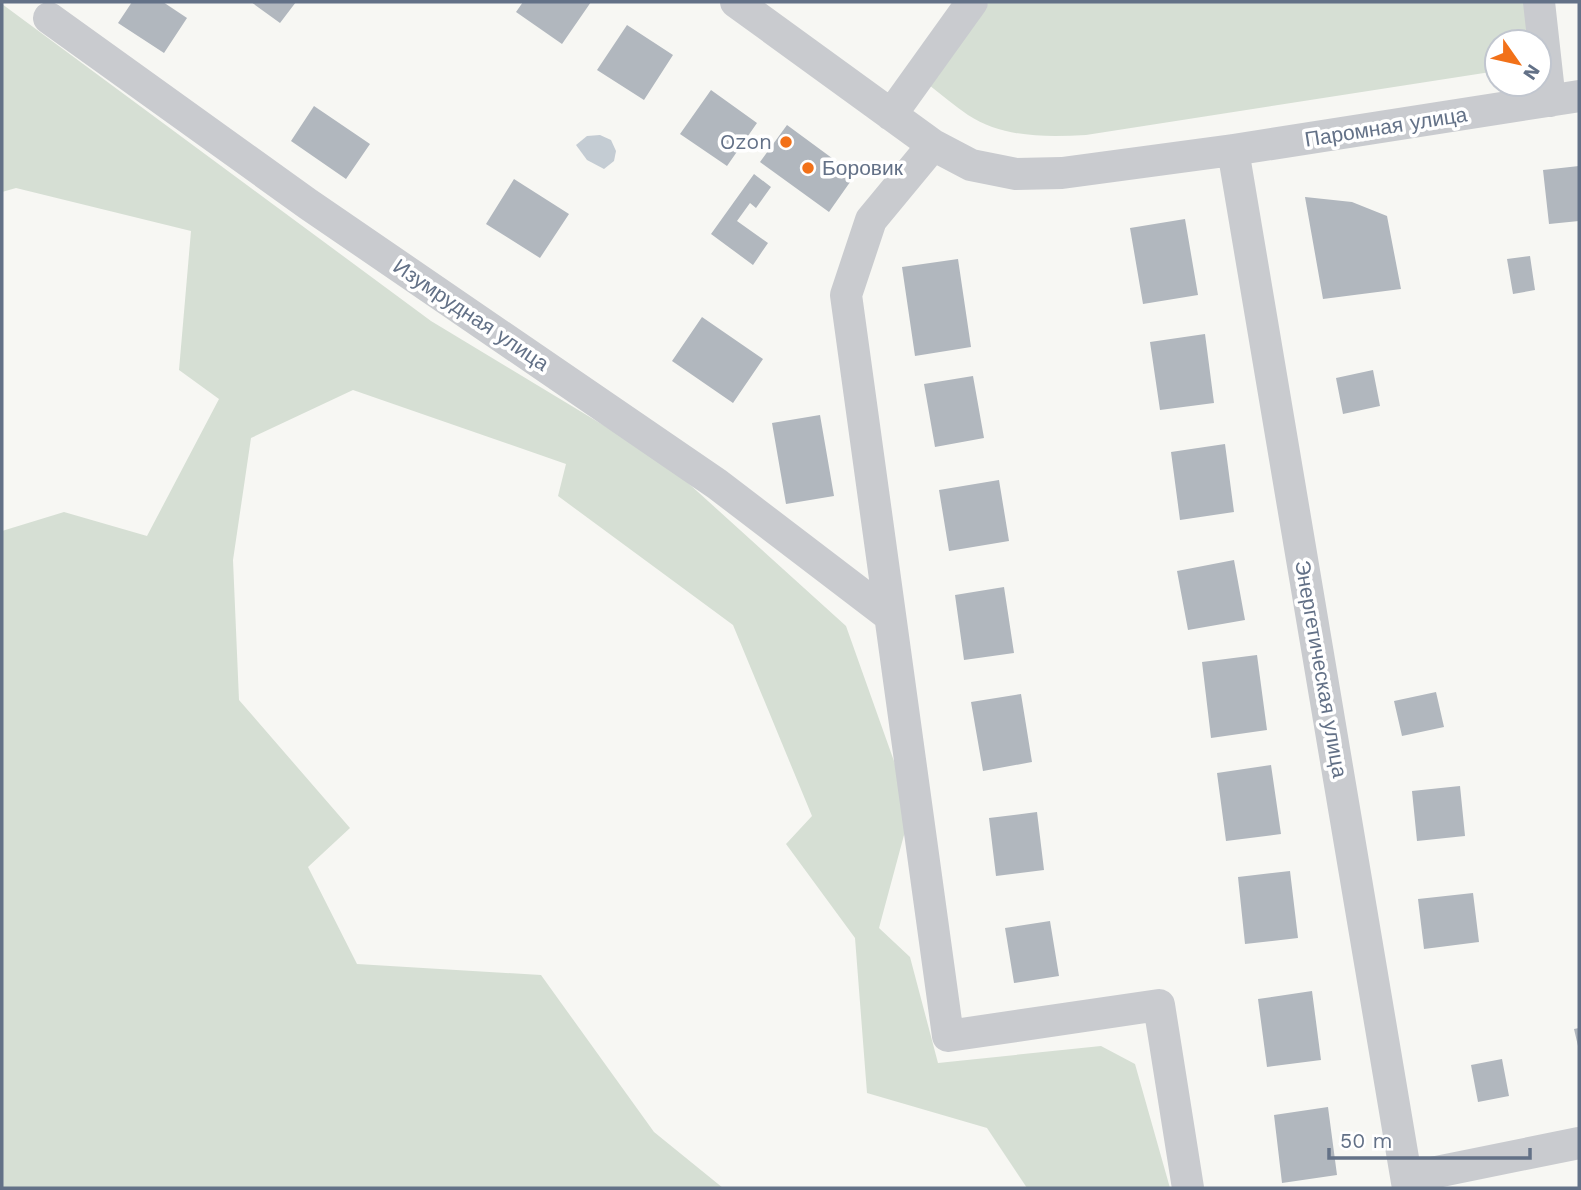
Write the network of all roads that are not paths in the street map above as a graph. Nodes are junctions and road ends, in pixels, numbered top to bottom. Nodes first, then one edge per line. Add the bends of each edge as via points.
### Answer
1 (736, 2) edge
2 (972, 2) edge
3 (1539, 2) edge
4 (49, 18) dead end
5 (1565, 99) edge
6 (891, 115) junction
7 (933, 145) junction
8 (1233, 150) junction
9 (890, 616) junction
10 (1579, 1143) edge
11 (1407, 1183) edge
12 (1188, 1188) edge

1 - 6 street
2 - 6 street
3 - 5 street
4 - 9 street, Изумрудная улица via 308,204 718,484
5 - 8 street, Паромная улица
6 - 7 street, Паромная улица
7 - 8 street, Паромная улица via 971,165 1016,174 1062,173
7 - 9 street via 871,220 846,295
8 - 11 street, Энергетическая улица
9 - 12 street via 948,1036 1159,1005
10 - 11 street

